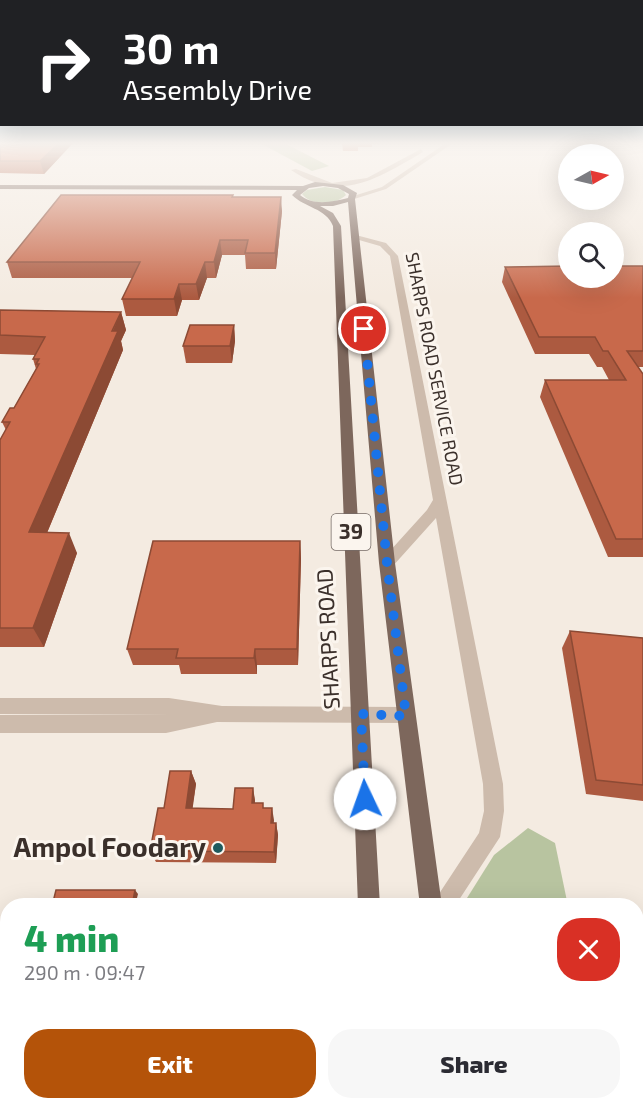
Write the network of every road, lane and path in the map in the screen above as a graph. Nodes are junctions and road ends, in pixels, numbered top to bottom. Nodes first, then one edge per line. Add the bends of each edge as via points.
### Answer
1 (239, 195) edge
2 (298, 195) edge
3 (353, 195) edge
4 (364, 195) edge
5 (351, 199) junction
6 (306, 202) junction
7 (355, 236) junction
8 (440, 499) junction
9 (387, 563) junction
10 (0, 706) edge
11 (222, 714) junction
12 (361, 714) junction
13 (406, 716) junction
14 (0, 724) edge
15 (369, 898) edge
16 (430, 898) edge
17 (448, 898) edge

1 - 6 main road, 39
2 - 6 main road
3 - 5 main road
4 - 5 street
5 - 6 main road, 39 via 333,204
5 - 7 main road, 39
6 - 12 main road, SHARPS ROAD / 39 via 330,214 337,226
7 - 8 street, SHARPS ROAD SERVICE ROAD via 392,251
7 - 9 main road, 39
8 - 9 street, SHARPS ROAD SERVICE ROAD via 433,513
8 - 17 street, SHARPS ROAD SERVICE ROAD via 493,784 494,811 489,837
9 - 13 main road, 39
10 - 11 street via 169,706
11 - 12 street
11 - 14 street via 165,724
12 - 13 street
12 - 15 main road, SHARPS ROAD / 39
13 - 16 main road, 39

